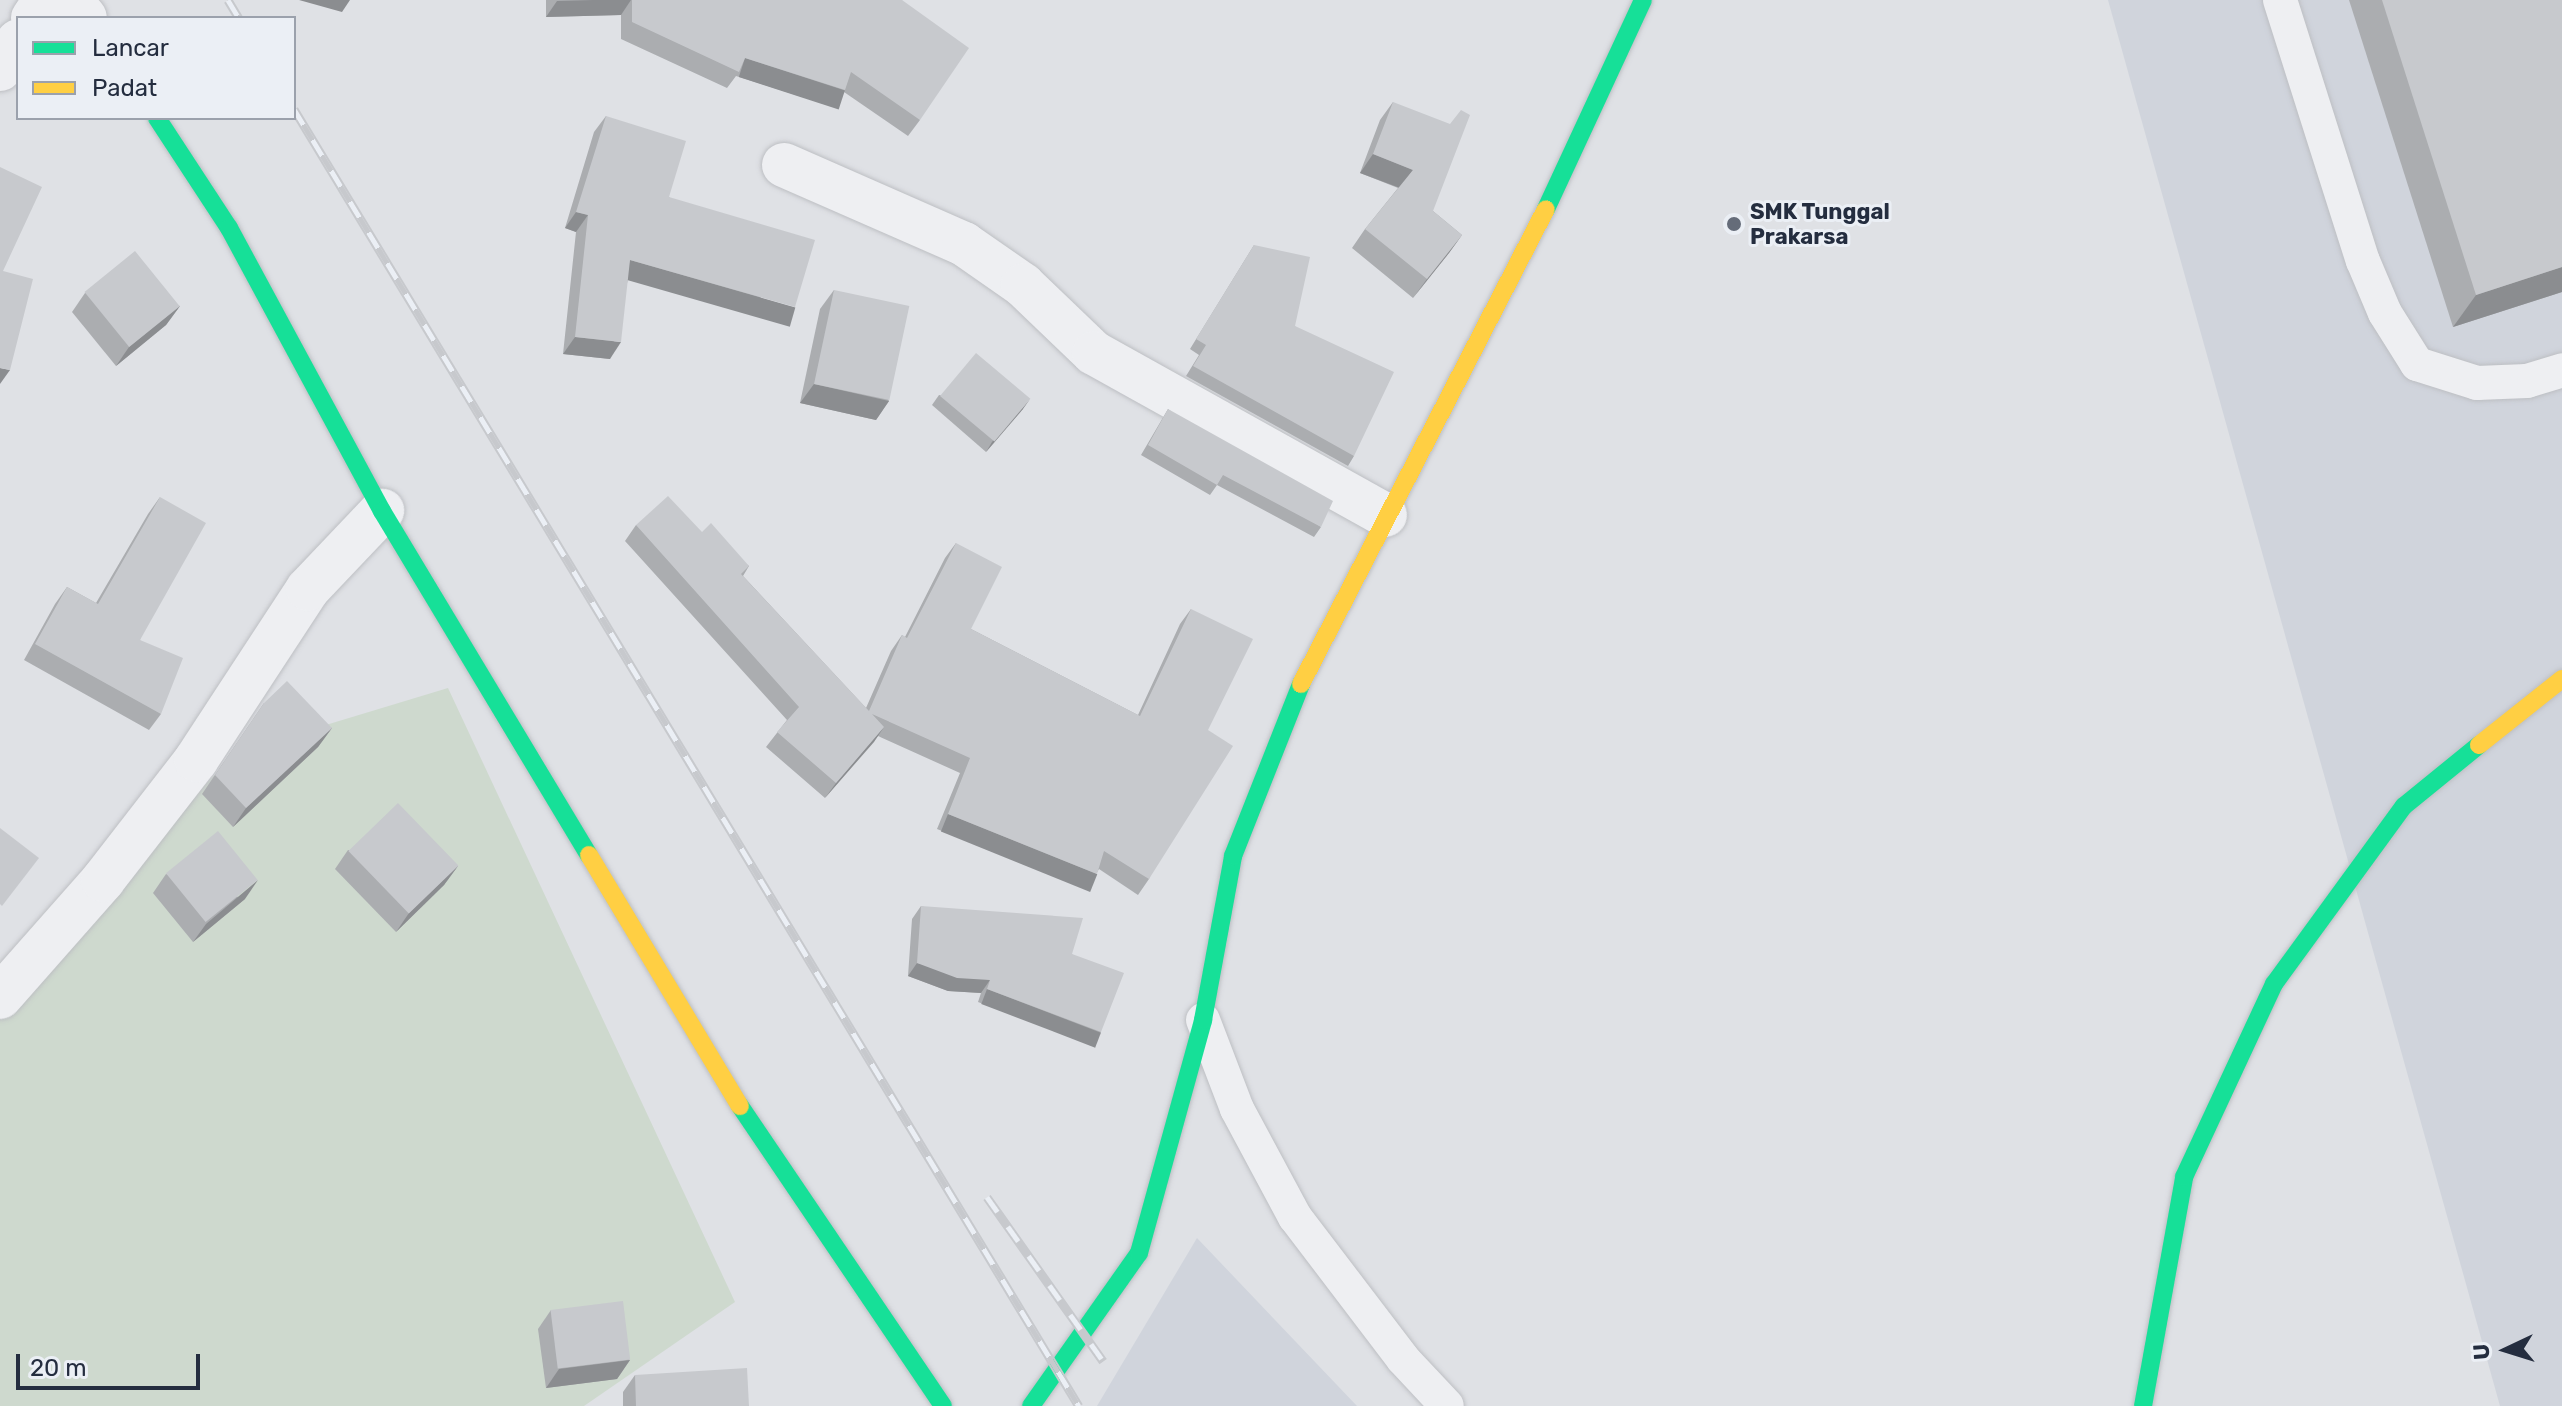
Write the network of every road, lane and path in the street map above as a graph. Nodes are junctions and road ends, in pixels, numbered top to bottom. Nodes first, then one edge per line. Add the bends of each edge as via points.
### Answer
1 (70, 0) edge
2 (1643, 0) edge
3 (2280, 0) edge
4 (83, 16) edge
5 (16, 44) edge
6 (0, 69) edge
7 (158, 120) edge
8 (784, 165) dead end
9 (2562, 370) edge
10 (382, 511) junction
11 (1385, 515) junction
12 (2562, 679) edge
13 (0, 997) edge
14 (1203, 1020) junction
15 (943, 1406) edge
16 (1031, 1406) edge
17 (1447, 1406) edge
18 (2143, 1406) edge

1 - 4 street
2 - 11 street via 1510,287
3 - 9 lane via 2363,261 2385,313 2417,364 2477,383 2527,381
5 - 6 street
7 - 10 street via 229,228
8 - 11 street via 964,244 1023,285 1094,353
10 - 13 street via 308,589 196,760 103,880
10 - 15 street via 763,1145
11 - 14 street via 1285,717 1233,856
12 - 18 street via 2404,806 2274,984 2184,1177
14 - 16 street via 1139,1253
14 - 17 lane via 1237,1109 1295,1217 1403,1359

